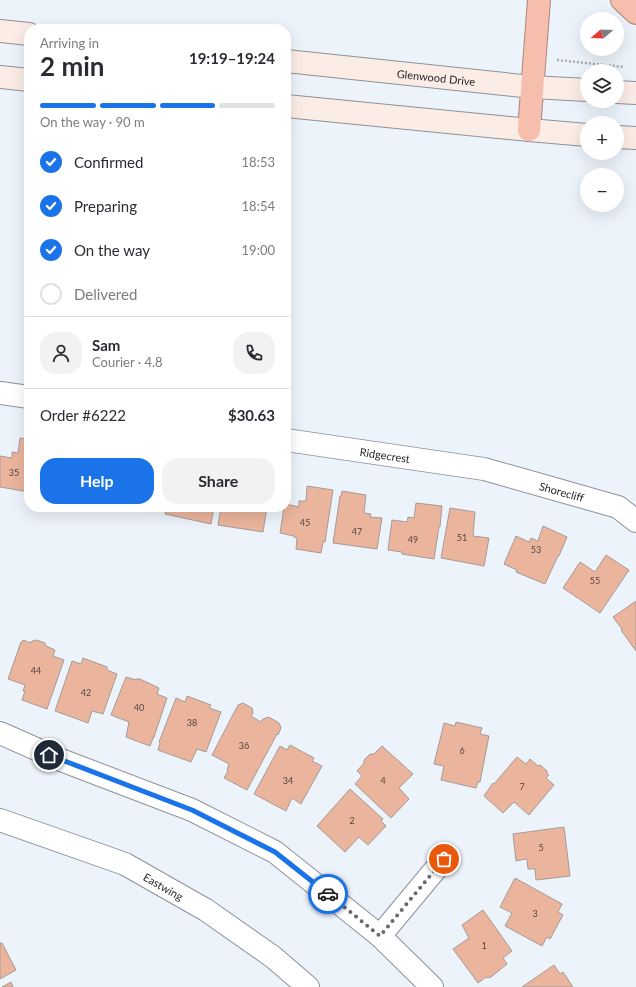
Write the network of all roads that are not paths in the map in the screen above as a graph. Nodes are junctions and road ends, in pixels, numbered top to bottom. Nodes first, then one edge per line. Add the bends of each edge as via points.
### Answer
1 (539, 0) edge
2 (622, 0) edge
3 (636, 13) edge
4 (0, 31) edge
5 (24, 33) edge
6 (291, 62) edge
7 (0, 77) edge
8 (24, 79) edge
9 (532, 87) junction
10 (580, 90) edge
11 (624, 92) edge
12 (636, 93) edge
13 (291, 106) edge
14 (529, 130) junction
15 (580, 134) edge
16 (624, 137) edge
17 (636, 138) edge
18 (0, 393) edge
19 (24, 396) edge
20 (291, 441) edge
21 (484, 469) joint
22 (636, 521) edge
23 (0, 733) edge
24 (0, 820) edge
25 (444, 859) dead end
26 (380, 936) junction
27 (308, 987) edge
28 (432, 987) edge

1 - 9 highway
2 - 3 highway
4 - 5 main road
6 - 9 main road, Glenwood Drive
7 - 8 main road
9 - 10 main road, Glenwood Drive
9 - 14 highway
11 - 12 main road
13 - 14 main road
14 - 15 main road
16 - 17 main road
18 - 19 street
20 - 21 street, Ridgecrest
21 - 22 street, Shorecliff via 618,507
23 - 26 street via 61,760 192,810 275,852
24 - 27 street, Eastwing via 125,864 206,910 273,957
25 - 26 street
26 - 28 street

